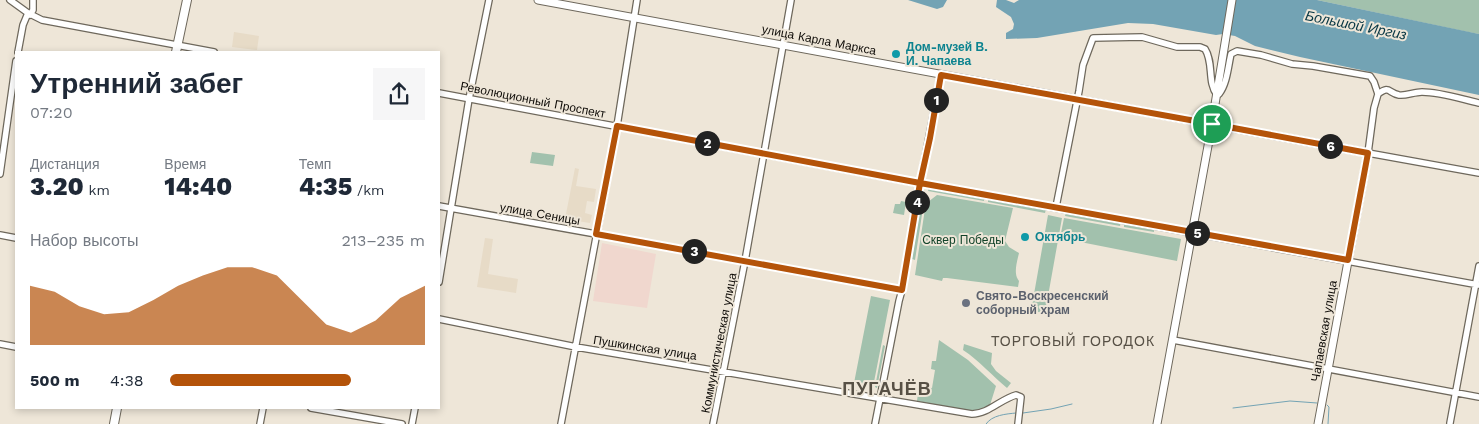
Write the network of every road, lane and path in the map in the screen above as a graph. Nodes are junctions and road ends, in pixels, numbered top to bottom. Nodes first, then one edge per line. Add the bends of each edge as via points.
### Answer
1 (10, 0) edge
2 (33, 0) edge
3 (187, 0) edge
4 (489, 0) edge
5 (538, 0) edge
6 (637, 0) edge
7 (791, 0) edge
8 (1232, 0) edge
9 (29, 14) junction
10 (634, 18) junction
11 (784, 45) junction
12 (177, 49) edge
13 (18, 51) edge
14 (202, 51) edge
15 (15, 68) edge
16 (941, 75) junction
17 (440, 93) edge
18 (1378, 94) junction
19 (1216, 95) junction
20 (470, 98) junction
21 (1077, 100) junction
22 (1479, 103) edge
23 (1212, 124) junction
24 (617, 126) junction
25 (8, 128) junction
26 (15, 129) edge
27 (1368, 153) junction
28 (764, 154) junction
29 (1479, 173) edge
30 (0, 174) edge
31 (920, 183) junction
32 (440, 206) edge
33 (1056, 207) junction
34 (452, 208) junction
35 (1192, 232) junction
36 (596, 234) junction
37 (0, 235) edge
38 (15, 238) edge
39 (1348, 260) junction
40 (745, 262) junction
41 (1479, 266) edge
42 (440, 276) edge
43 (1477, 285) edge
44 (902, 290) junction
45 (440, 319) edge
46 (1173, 340) junction
47 (0, 344) edge
48 (15, 347) edge
49 (576, 347) junction
50 (1328, 369) junction
51 (724, 371) junction
52 (1456, 393) junction
53 (1479, 397) edge
54 (880, 398) junction
55 (116, 409) edge
56 (263, 409) edge
57 (317, 409) edge
58 (415, 409) edge
59 (1450, 423) edge
60 (114, 424) edge
61 (260, 424) edge
62 (402, 424) edge
63 (412, 424) edge
64 (561, 424) edge
65 (713, 424) edge
66 (875, 424) edge
67 (1018, 424) edge
68 (1157, 424) edge
69 (1318, 424) edge

1 - 9 street
2 - 9 street via 33,10
3 - 12 highway
4 - 20 street
5 - 10 main road, улица Карла Маркса
6 - 10 street
7 - 11 street, Коммунистическая улица
8 - 19 main road
9 - 12 street via 42,20
9 - 13 street via 23,25
10 - 11 main road, улица Карла Маркса
10 - 24 street
11 - 16 main road, улица Карла Маркса
11 - 28 street, Коммунистическая улица
12 - 14 street
15 - 25 street
16 - 21 main road, улица Карла Маркса
16 - 31 street
17 - 20 street, Революционный Проспект
18 - 19 street via 1370,76 1292,64 1237,51 1230,54 1222,92
18 - 22 street via 1384,90 1398,95 1427,92
18 - 27 street, Чапаевская улица
19 - 21 street via 1205,49 1177,47 1142,37 1093,38 1083,64
19 - 23 main road
20 - 24 street, Революционный Проспект
20 - 34 street
21 - 23 main road, улица Карла Маркса
21 - 33 street
23 - 27 main road, улица Карла Маркса
23 - 35 main road
24 - 28 street, Революционный Проспект
24 - 36 street
25 - 26 street
25 - 30 street
27 - 29 street, улица Карла Маркса
27 - 39 main road, Чапаевская улица
28 - 31 street, Революционный Проспект
28 - 40 street, Коммунистическая улица
31 - 33 street, Революционный Проспект
31 - 44 street
32 - 34 street, улица Сеницы
33 - 35 street, Революционный Проспект
34 - 36 street, улица Сеницы
34 - 42 street
35 - 39 street, Революционный Проспект
35 - 46 main road
36 - 40 street, улица Сеницы
36 - 49 street
37 - 38 street
39 - 43 street, Революционный Проспект
39 - 50 main road, Чапаевская улица
40 - 44 street, улица Сеницы
40 - 51 street, Коммунистическая улица
41 - 43 street
43 - 52 street
44 - 54 street
45 - 49 street, Пушкинская улица
46 - 50 street
46 - 68 main road
47 - 48 street
49 - 51 street, Пушкинская улица
49 - 64 street
50 - 52 street
50 - 69 main road, Чапаевская улица
51 - 54 street, Пушкинская улица
51 - 65 street, Коммунистическая улица
52 - 53 street
52 - 59 street
54 - 66 street
54 - 67 street, Пушкинская улица via 972,414 1016,395 1021,397
55 - 60 highway
56 - 61 street
57 - 62 street
58 - 63 street

